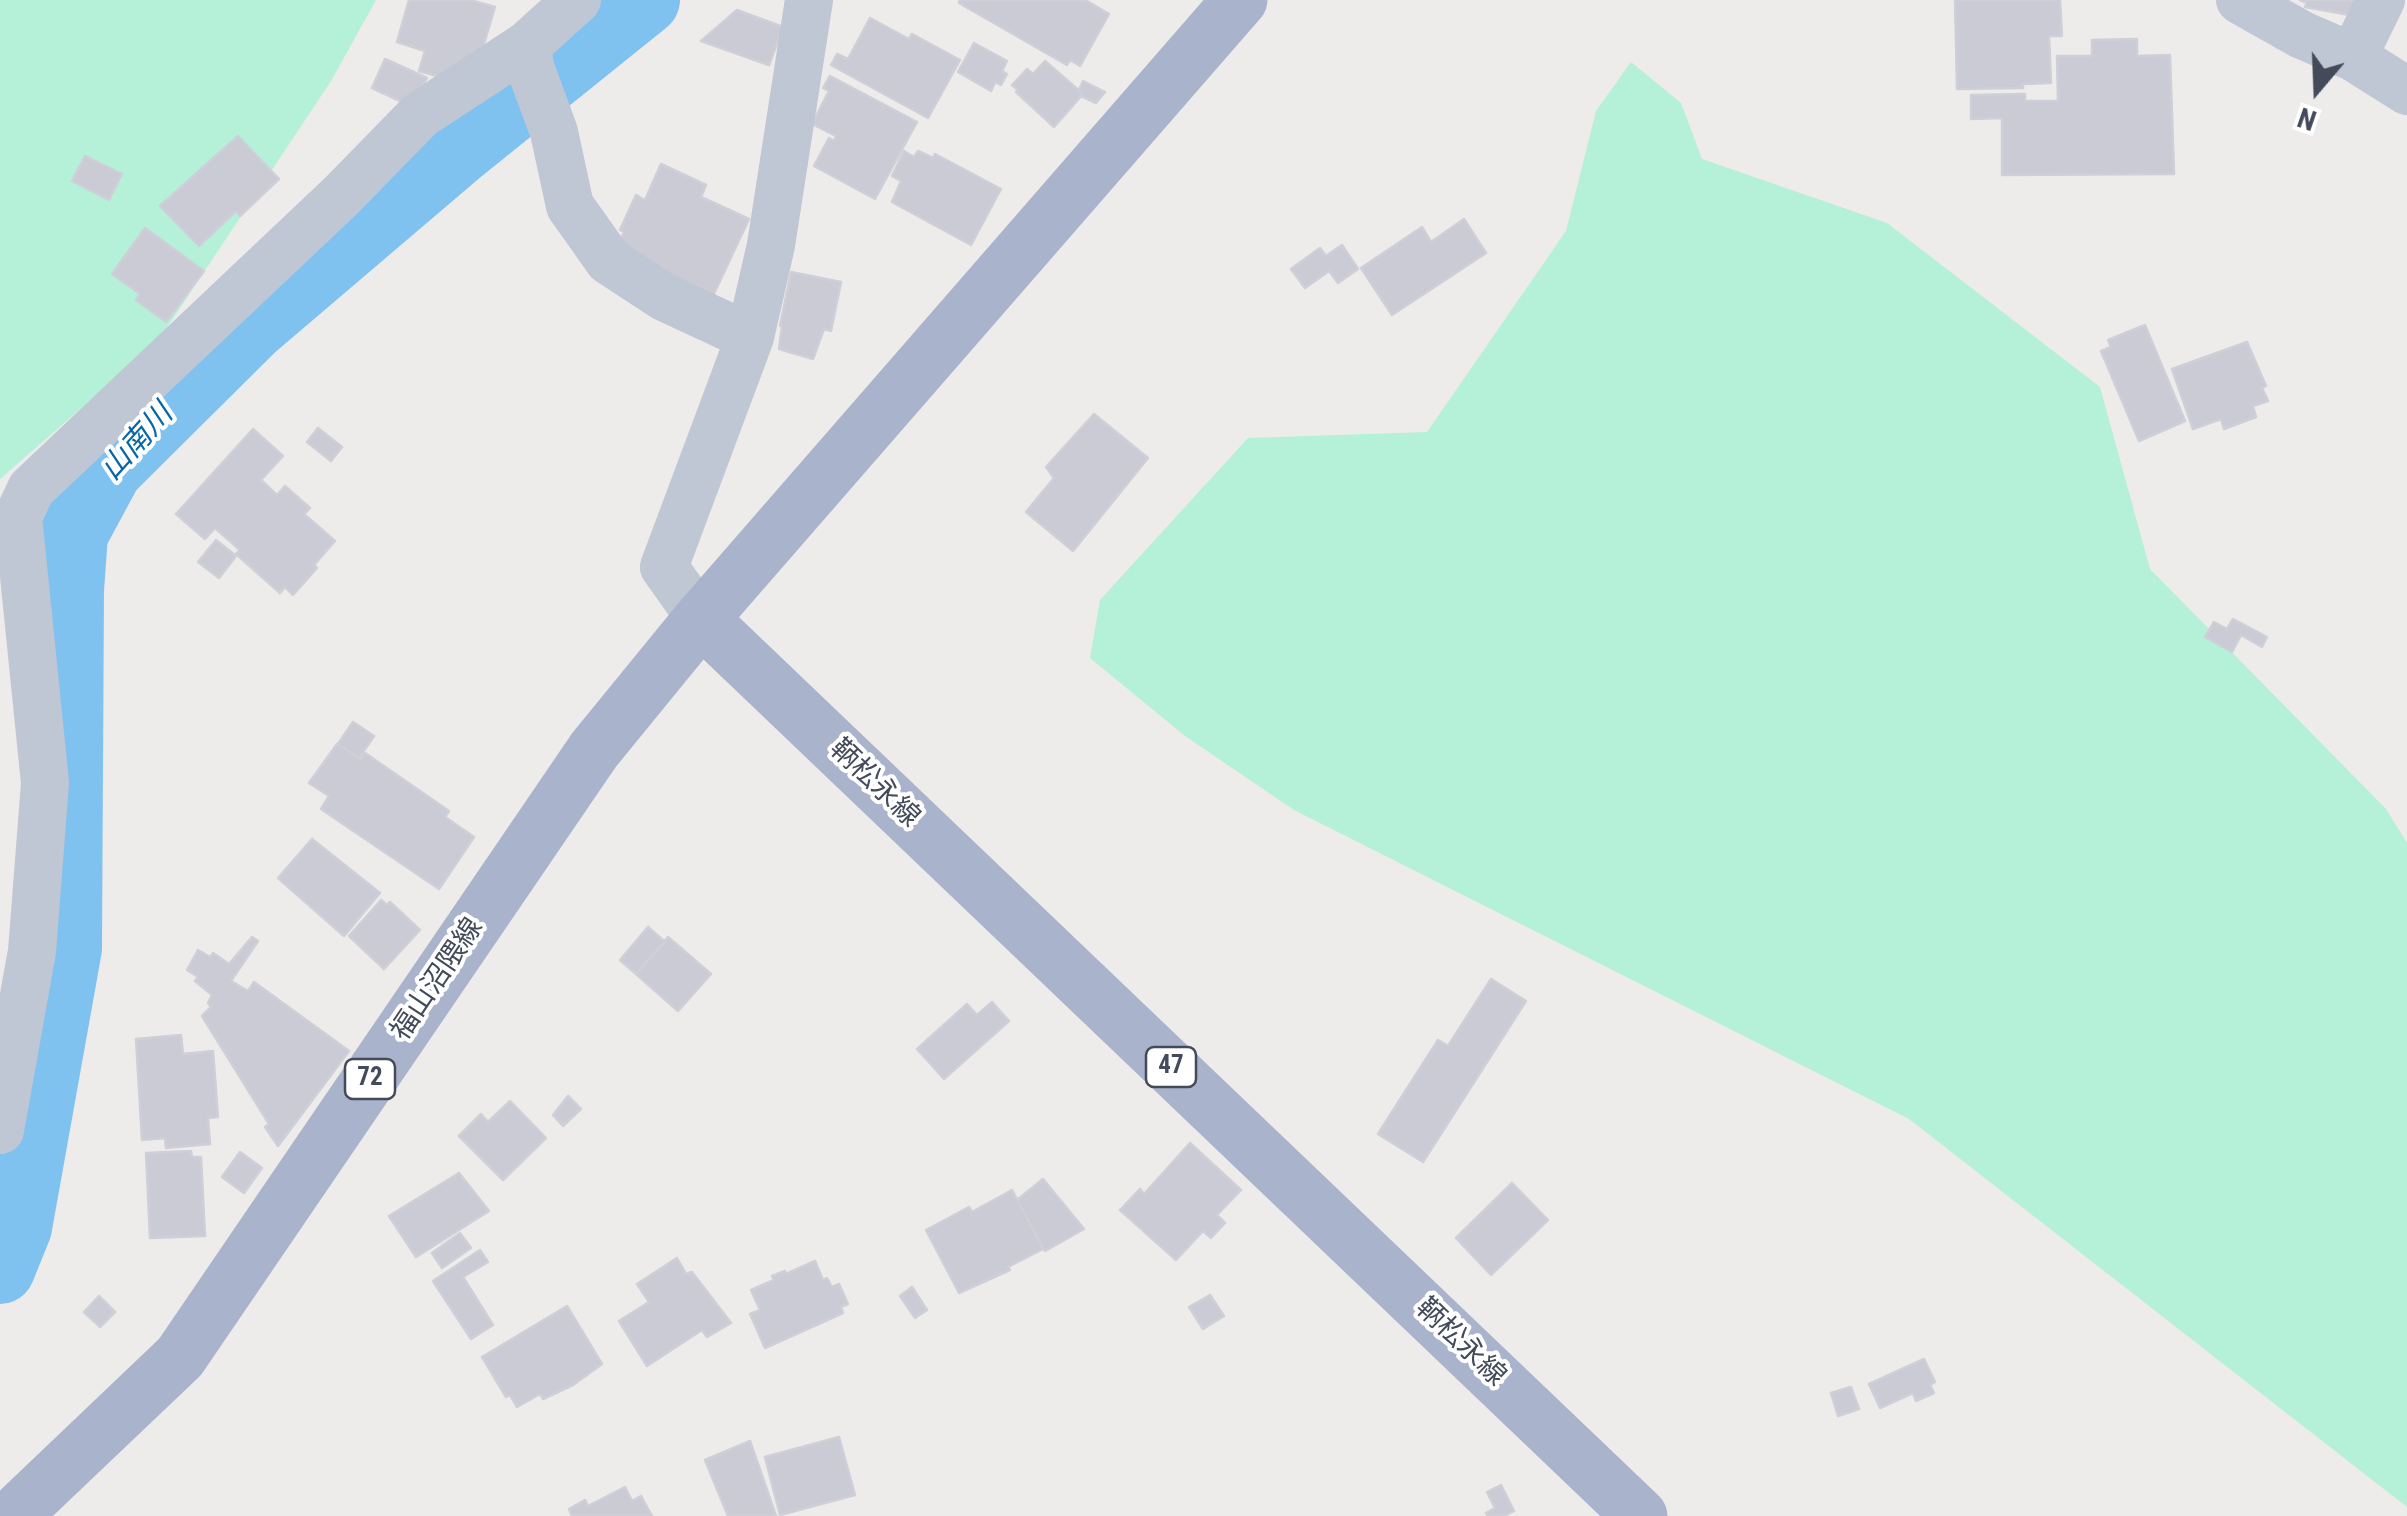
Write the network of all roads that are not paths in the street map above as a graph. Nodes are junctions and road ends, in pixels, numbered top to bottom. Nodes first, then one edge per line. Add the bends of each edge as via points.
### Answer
1 (576, 0) edge
2 (810, 0) edge
3 (1240, 0) edge
4 (2240, 0) edge
5 (2380, 0) edge
6 (528, 56) junction
7 (2353, 57) junction
8 (2407, 91) edge
9 (750, 336) junction
10 (701, 619) junction
11 (0, 1130) edge
12 (13, 1516) edge
13 (1640, 1516) edge

1 - 6 street
2 - 9 street
3 - 10 main road
4 - 7 street
5 - 7 street
6 - 9 street via 570,206 609,261 664,297
6 - 11 street via 420,116 31,488 18,517 45,783 32,951
7 - 8 street
9 - 10 street via 664,567
10 - 12 main road, 福山沼隈線 / 72 via 594,750 180,1357
10 - 13 main road, 鞆松永線 / 47

